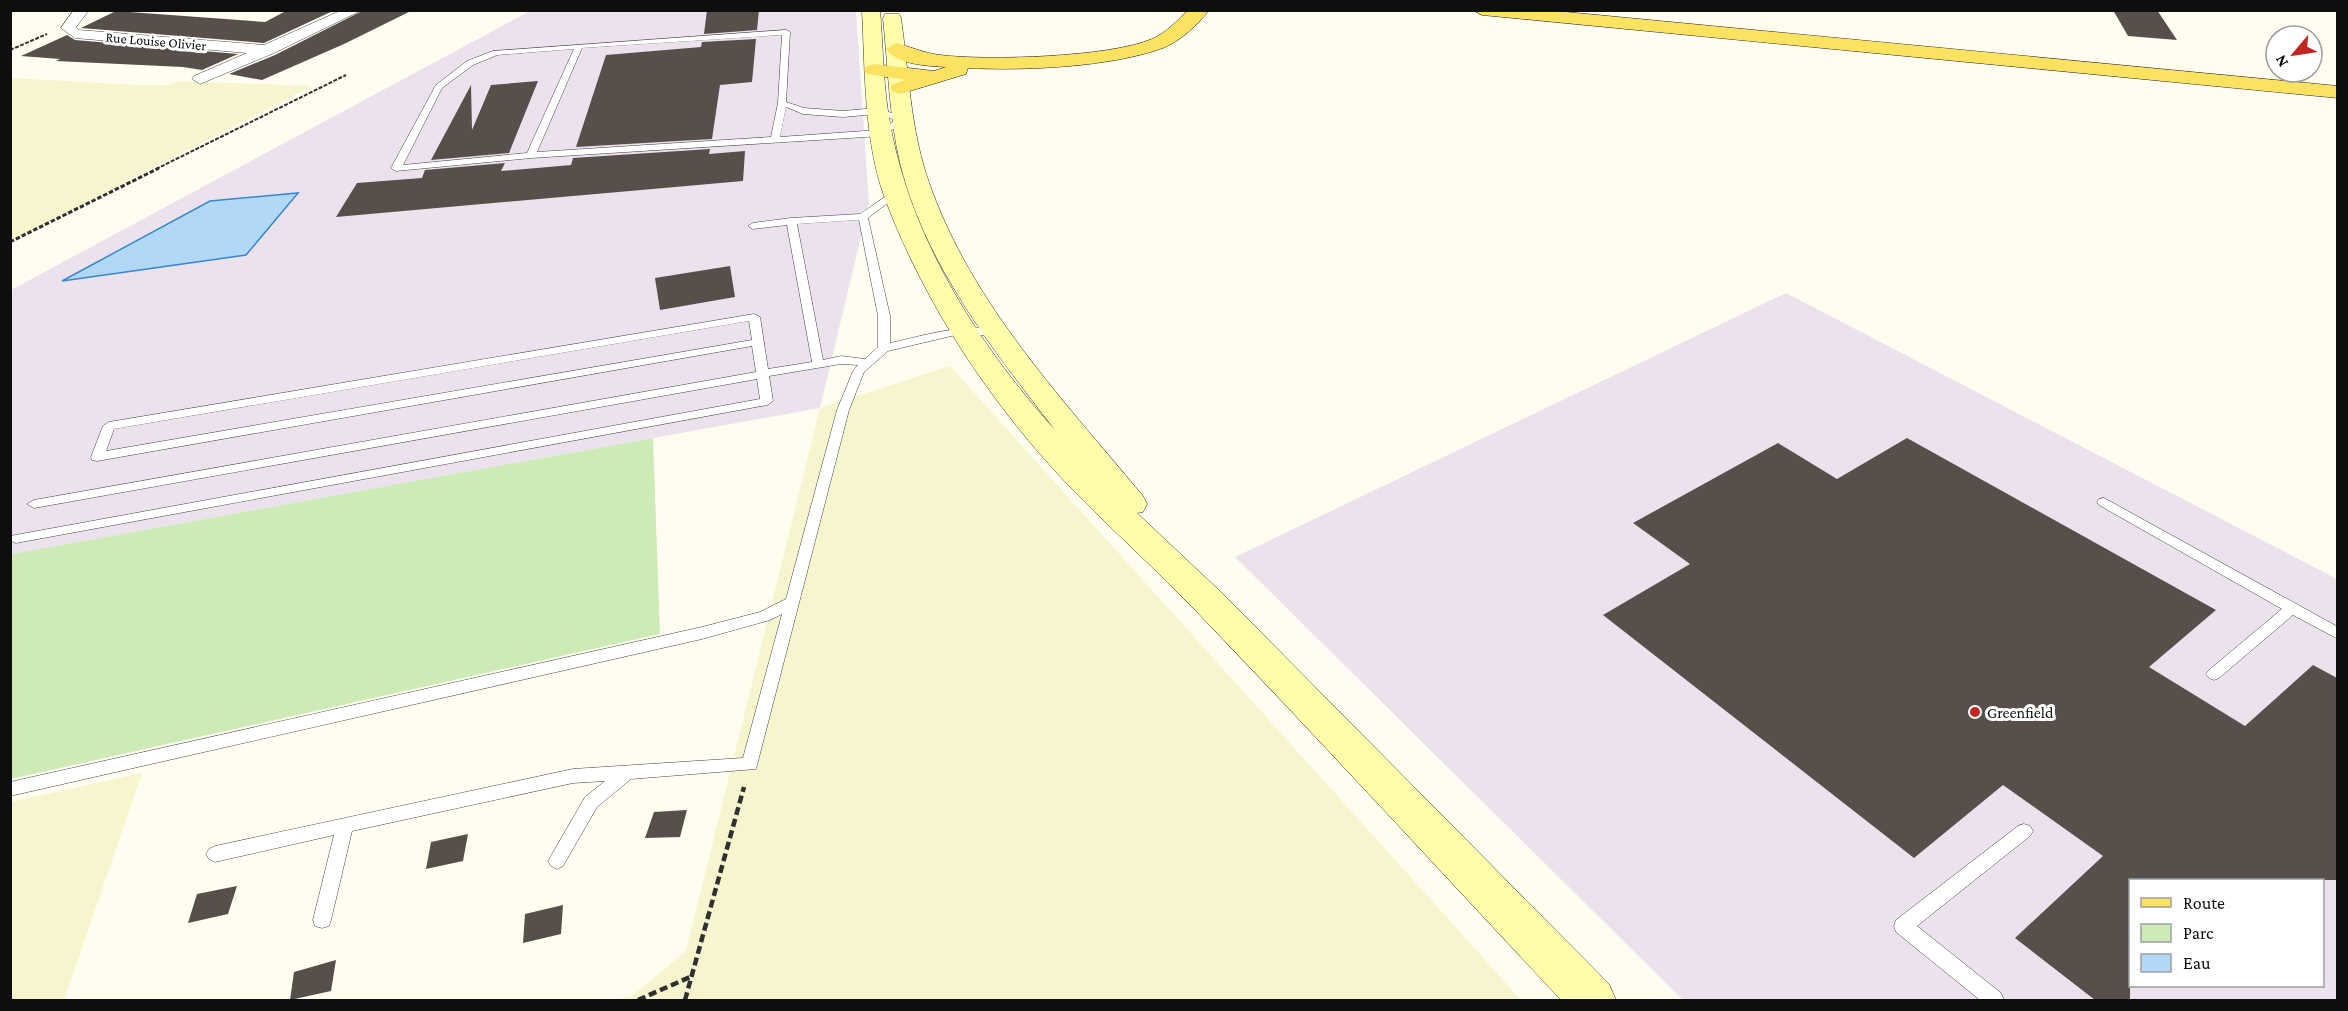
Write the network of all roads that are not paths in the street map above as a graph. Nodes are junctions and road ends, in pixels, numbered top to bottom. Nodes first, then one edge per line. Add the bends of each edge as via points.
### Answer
1 (82, 10) edge
2 (354, 10) edge
3 (871, 10) edge
4 (891, 10) edge
5 (1200, 10) edge
6 (1482, 10) edge
7 (1176, 19) edge
8 (579, 46) junction
9 (268, 50) junction
10 (898, 68) junction
11 (874, 70) junction
12 (200, 79) dead end
13 (2337, 92) edge
14 (782, 104) junction
15 (887, 121) junction
16 (776, 140) junction
17 (531, 155) junction
18 (896, 193) junction
19 (863, 217) junction
20 (791, 221) junction
21 (753, 226) dead end
22 (982, 325) junction
23 (758, 342) junction
24 (884, 348) junction
25 (868, 363) junction
26 (818, 365) junction
27 (762, 374) junction
28 (2104, 502) dead end
29 (34, 504) dead end
30 (16, 538) dead end
31 (790, 603) junction
32 (2290, 609) junction
33 (2337, 634) edge
34 (2214, 674) dead end
35 (629, 771) junction
36 (10, 789) edge
37 (345, 826) junction
38 (2024, 831) dead end
39 (215, 854) dead end
40 (557, 861) dead end
41 (322, 920) dead end
42 (1592, 1000) edge
43 (1994, 1000) edge

1 - 9 street, Rue Louise Olivier via 68,28 75,34
2 - 9 street
3 - 11 main road
4 - 10 main road
5 - 7 main road
6 - 13 main road
7 - 10 main road via 1159,43 1108,55
8 - 14 lane via 786,32
8 - 17 lane
8 - 17 lane via 496,53 470,63 439,87 396,168
9 - 12 street
10 - 11 main road
10 - 15 main road
11 - 15 main road
14 - 15 lane via 803,111
14 - 16 lane
15 - 16 lane via 843,136
15 - 18 main road
15 - 22 main road
16 - 17 lane
18 - 19 lane
18 - 22 main road via 928,270
19 - 20 lane
19 - 24 lane via 884,316
20 - 21 lane
20 - 26 lane
22 - 24 lane
22 - 42 main road via 1019,408 1082,480 1209,602
23 - 23 lane via 754,317 110,426 97,457
23 - 27 lane
24 - 25 lane
25 - 26 lane via 841,360
25 - 31 lane via 859,371 843,410
26 - 27 lane
27 - 29 lane
27 - 30 lane via 767,401
28 - 32 lane
31 - 35 lane via 750,764
31 - 36 lane via 765,616 702,633
32 - 33 lane
32 - 34 lane
35 - 37 lane via 573,776
35 - 40 lane via 591,802
37 - 39 lane
37 - 41 lane
38 - 43 lane via 1903,926

